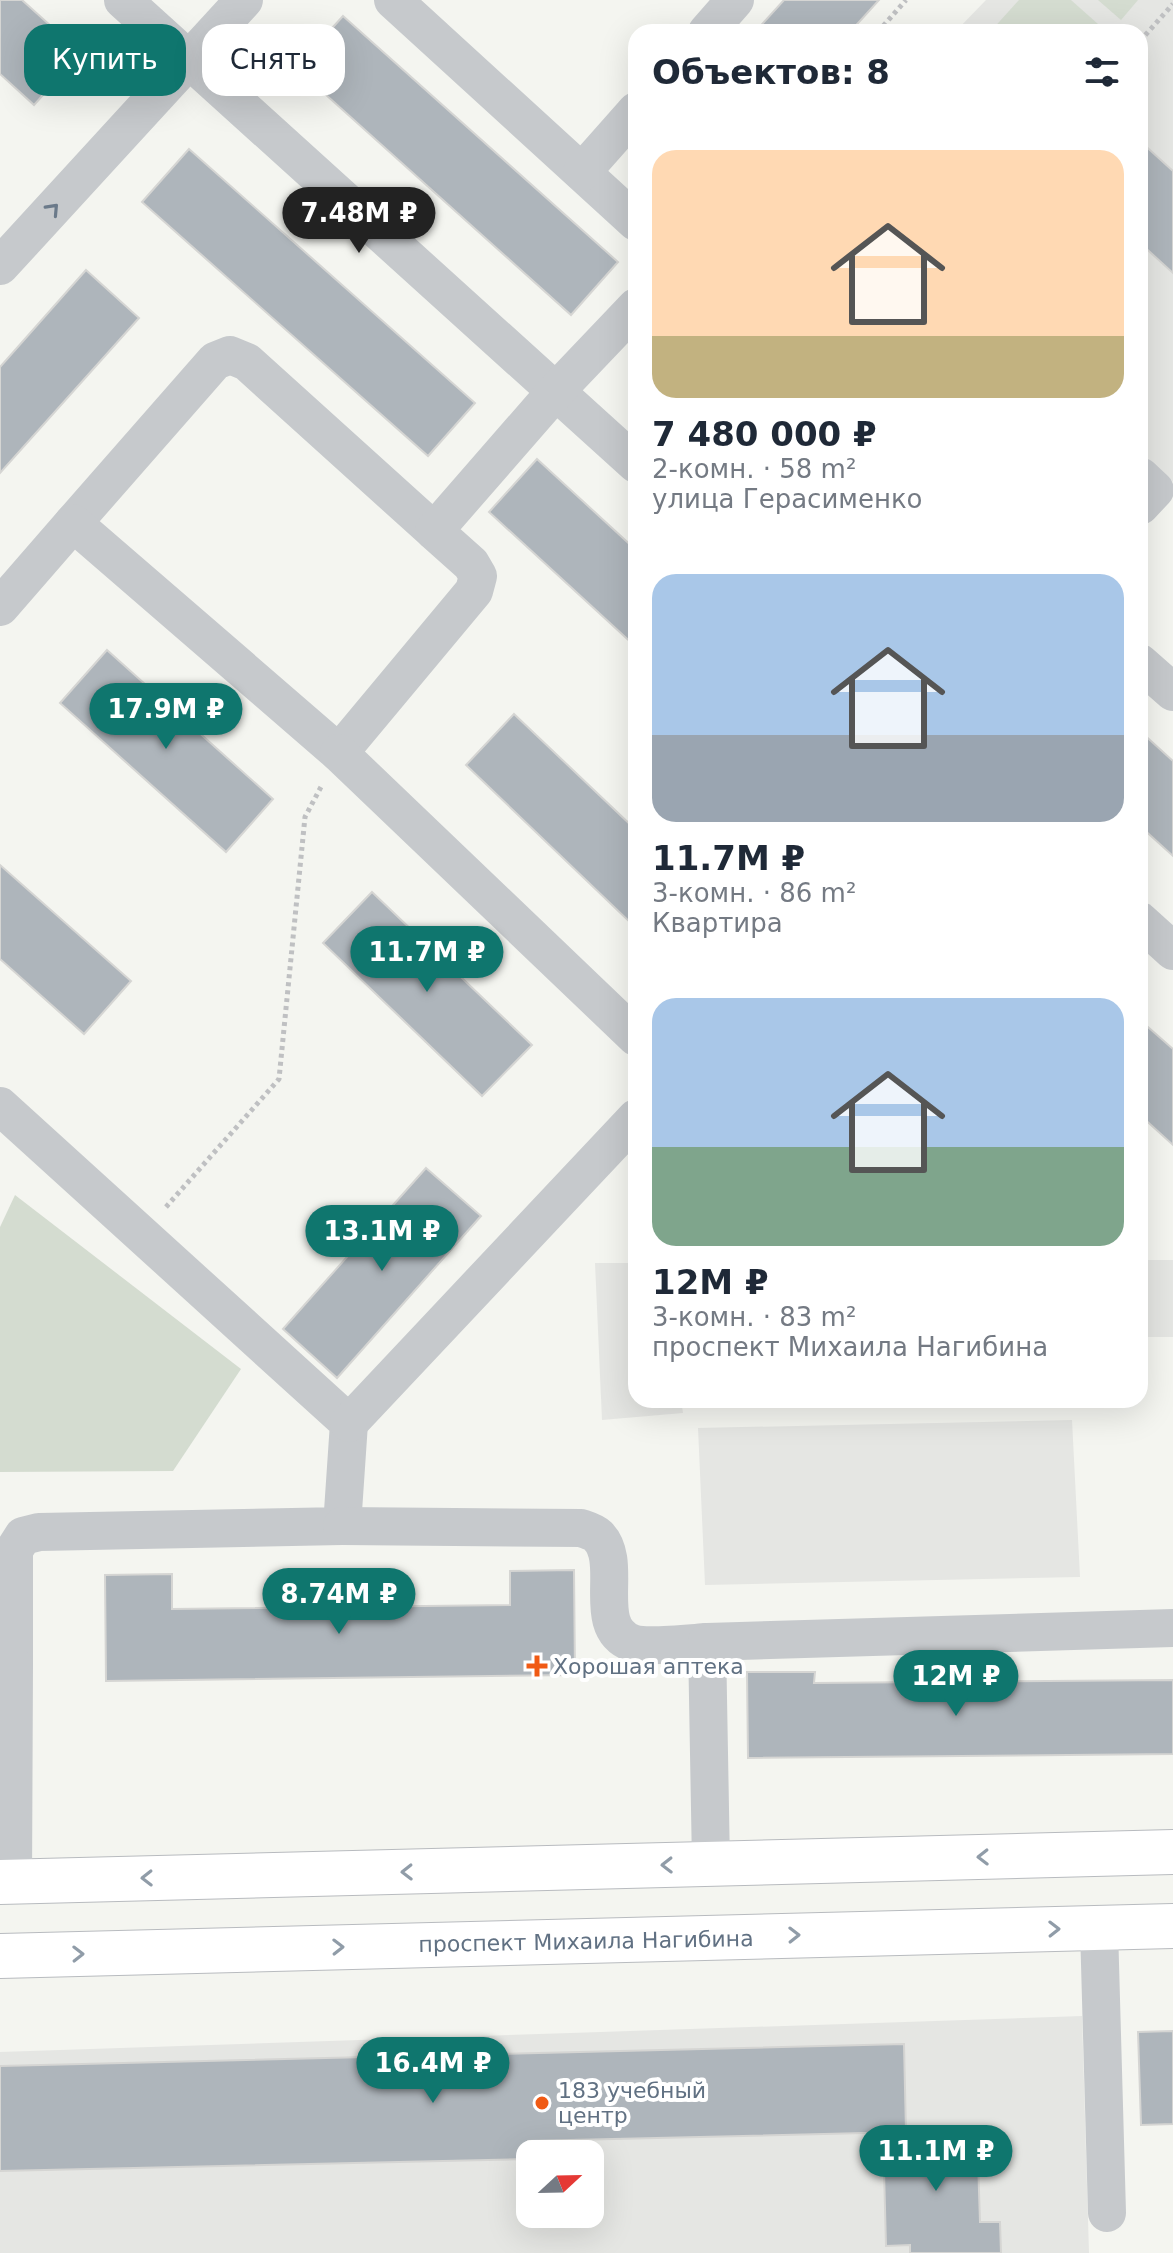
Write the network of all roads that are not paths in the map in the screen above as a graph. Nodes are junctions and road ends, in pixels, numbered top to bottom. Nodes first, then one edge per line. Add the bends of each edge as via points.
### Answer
1 (123, 0) edge
2 (244, 0) edge
3 (393, 0) edge
4 (735, 0) edge
5 (714, 24) edge
6 (191, 61) junction
7 (628, 120) edge
8 (582, 172) junction
9 (628, 215) edge
10 (0, 266) edge
11 (628, 315) edge
12 (556, 391) junction
13 (628, 457) edge
14 (73, 523) junction
15 (434, 531) junction
16 (0, 607) edge
17 (1148, 670) edge
18 (1173, 692) edge
19 (339, 753) junction
20 (1148, 928) edge
21 (1173, 951) edge
22 (628, 1029) edge
23 (0, 1106) edge
24 (628, 1127) edge
25 (349, 1423) junction
26 (342, 1526) junction
27 (1173, 1628) edge
28 (707, 1642) junction
29 (7, 1666) edge
30 (1173, 1852) edge
31 (711, 1864) junction
32 (6, 1882) edge
33 (1173, 1926) edge
34 (1099, 1928) junction
35 (0, 1956) edge
36 (1107, 2213) dead end

1 - 6 street
2 - 6 street
3 - 8 street
4 - 5 street
10 -> 6 street
6 - 12 street
7 - 8 street
8 - 9 street
11 - 12 street
12 - 13 street
12 - 15 street
14 - 15 street via 215,361 230,355 247,362
14 - 16 street
14 - 19 street
15 - 19 street via 471,564 478,576 474,591
17 - 18 street
19 - 22 street
20 - 21 street
23 - 25 street
24 - 25 street
25 - 26 street
26 - 28 street via 581,1528 597,1534 608,1550 611,1619 619,1636 634,1644
26 - 29 street via 23,1536 14,1550
27 - 28 street
28 - 31 street
29 - 32 street
30 -> 31 main road
31 -> 32 main road
33 - 34 main road, проспект Михаила Нагибина
35 -> 34 main road, проспект Михаила Нагибина
34 - 36 street

